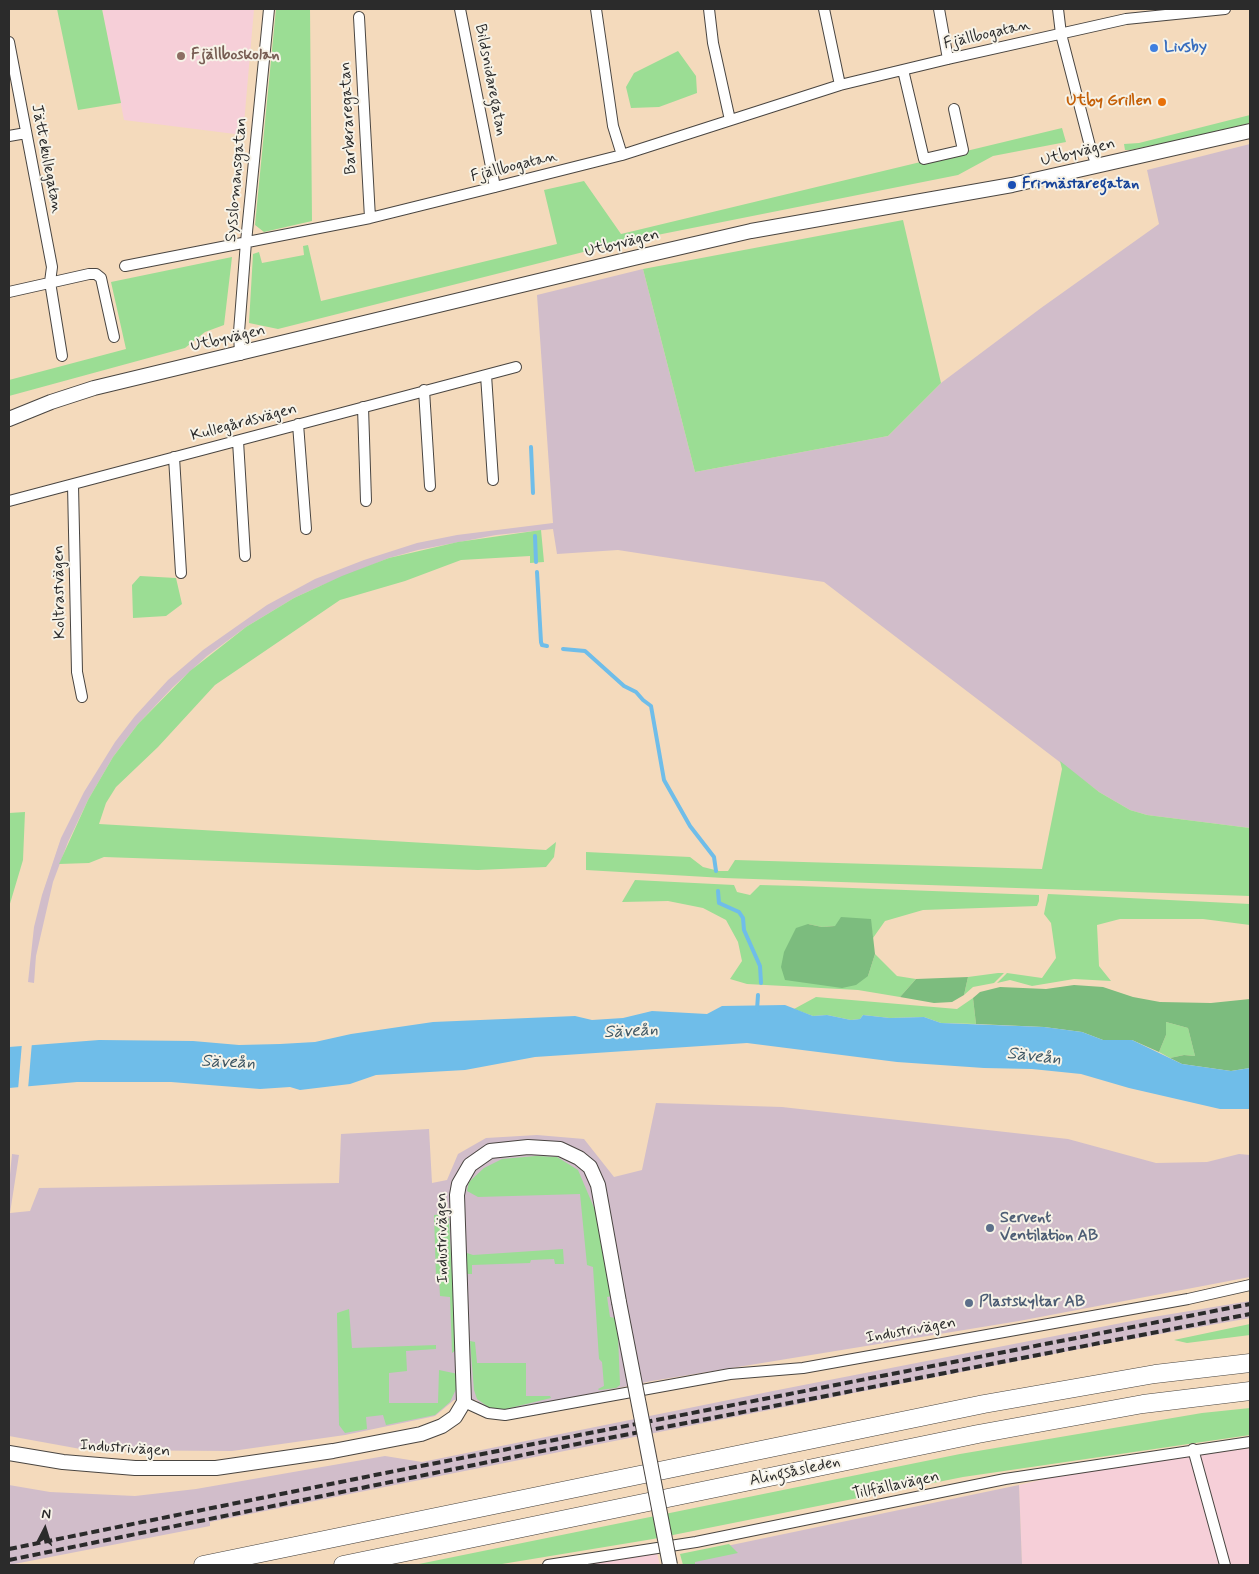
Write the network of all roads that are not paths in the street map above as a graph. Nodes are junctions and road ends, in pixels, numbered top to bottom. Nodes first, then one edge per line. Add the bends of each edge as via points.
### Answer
1 (269, 9) edge
2 (460, 9) edge
3 (596, 9) edge
4 (709, 9) edge
5 (824, 9) edge
6 (939, 9) edge
7 (1058, 9) edge
8 (1225, 9) edge
9 (359, 17) dead end
10 (1061, 34) junction
11 (9, 42) edge
12 (948, 59) junction
13 (903, 70) junction
14 (840, 85) junction
15 (954, 110) dead end
16 (730, 120) junction
17 (1250, 131) edge
18 (26, 133) junction
19 (9, 136) edge
20 (622, 155) junction
21 (1097, 166) junction
22 (495, 187) junction
23 (370, 218) junction
24 (246, 242) junction
25 (125, 266) dead end
26 (50, 282) junction
27 (9, 292) edge
28 (114, 337) dead end
29 (240, 355) junction
30 (62, 356) dead end
31 (516, 367) dead end
32 (486, 375) junction
33 (424, 390) junction
34 (362, 407) junction
35 (9, 419) edge
36 (298, 424) junction
37 (238, 441) junction
38 (174, 457) junction
39 (494, 480) dead end
40 (73, 486) junction
41 (430, 486) dead end
42 (9, 501) edge
43 (366, 501) dead end
44 (306, 529) dead end
45 (245, 556) dead end
46 (181, 573) dead end
47 (82, 697) dead end
48 (1250, 1285) edge
49 (1250, 1363) edge
50 (1250, 1391) edge
51 (464, 1402) junction
52 (1250, 1442) edge
53 (1193, 1450) junction
54 (9, 1453) edge
55 (581, 1563) edge
56 (202, 1565) edge
57 (343, 1565) edge
58 (548, 1565) edge
59 (670, 1565) edge
60 (1225, 1565) edge

1 - 24 street, Sysslomansgatan
2 - 22 street, Bildsnidaregatan
3 - 20 street via 613,126
4 - 16 street
5 - 14 street
6 - 12 street
7 - 10 street
8 - 10 street, Fjällbogatan via 1126,19
9 - 23 street, Barberaregatan
10 - 12 street, Fjällbogatan
10 - 21 street
11 - 18 street, Jättekullegatan
12 - 13 street, Fjällbogatan
13 - 14 street, Fjällbogatan
13 - 15 street via 924,159 963,150
14 - 16 street, Fjällbogatan
16 - 20 street, Fjällbogatan
17 - 21 street, Utbyvägen
18 - 19 street
18 - 26 street, Jättekullegatan via 52,267
20 - 22 street, Fjällbogatan
21 - 29 street, Utbyvägen via 953,197 751,231
22 - 23 street, Fjällbogatan
23 - 24 street, Fjällbogatan
24 - 25 street, Fjällbogatan
24 - 29 street, Sysslomansgatan
26 - 27 street
26 - 28 street via 89,274 101,278
26 - 30 street, Jättekullegatan
29 - 35 street, Utbyvägen via 94,388
31 - 32 street, Kullegårdsvägen
32 - 33 street, Kullegårdsvägen
32 - 39 street
33 - 34 street, Kullegårdsvägen
33 - 41 street
34 - 36 street, Kullegårdsvägen
34 - 43 street
36 - 37 street, Kullegårdsvägen
36 - 44 street
37 - 38 street, Kullegårdsvägen
37 - 45 street
38 - 40 street, Kullegårdsvägen
38 - 46 street
40 - 42 street, Kullegårdsvägen
40 - 47 street, Koltrastvägen via 77,672
48 - 51 street, Industrivägen via 803,1368 730,1374 505,1415 488,1413
49 - 56 highway via 1155,1374 984,1404
50 - 57 highway, Alingsåsleden via 1143,1404 978,1434
51 - 54 street, Industrivägen via 448,1422 421,1434 216,1468 135,1468 63,1462
51 - 59 street, Industrivägen, bridge via 456,1208 459,1184 470,1165 490,1151 546,1147 571,1153 590,1167 598,1185
52 - 53 street, Tillfällavägen
53 - 55 street, Tillfällavägen via 1005,1479
53 - 60 street
55 - 58 street, Tillfällavägen

